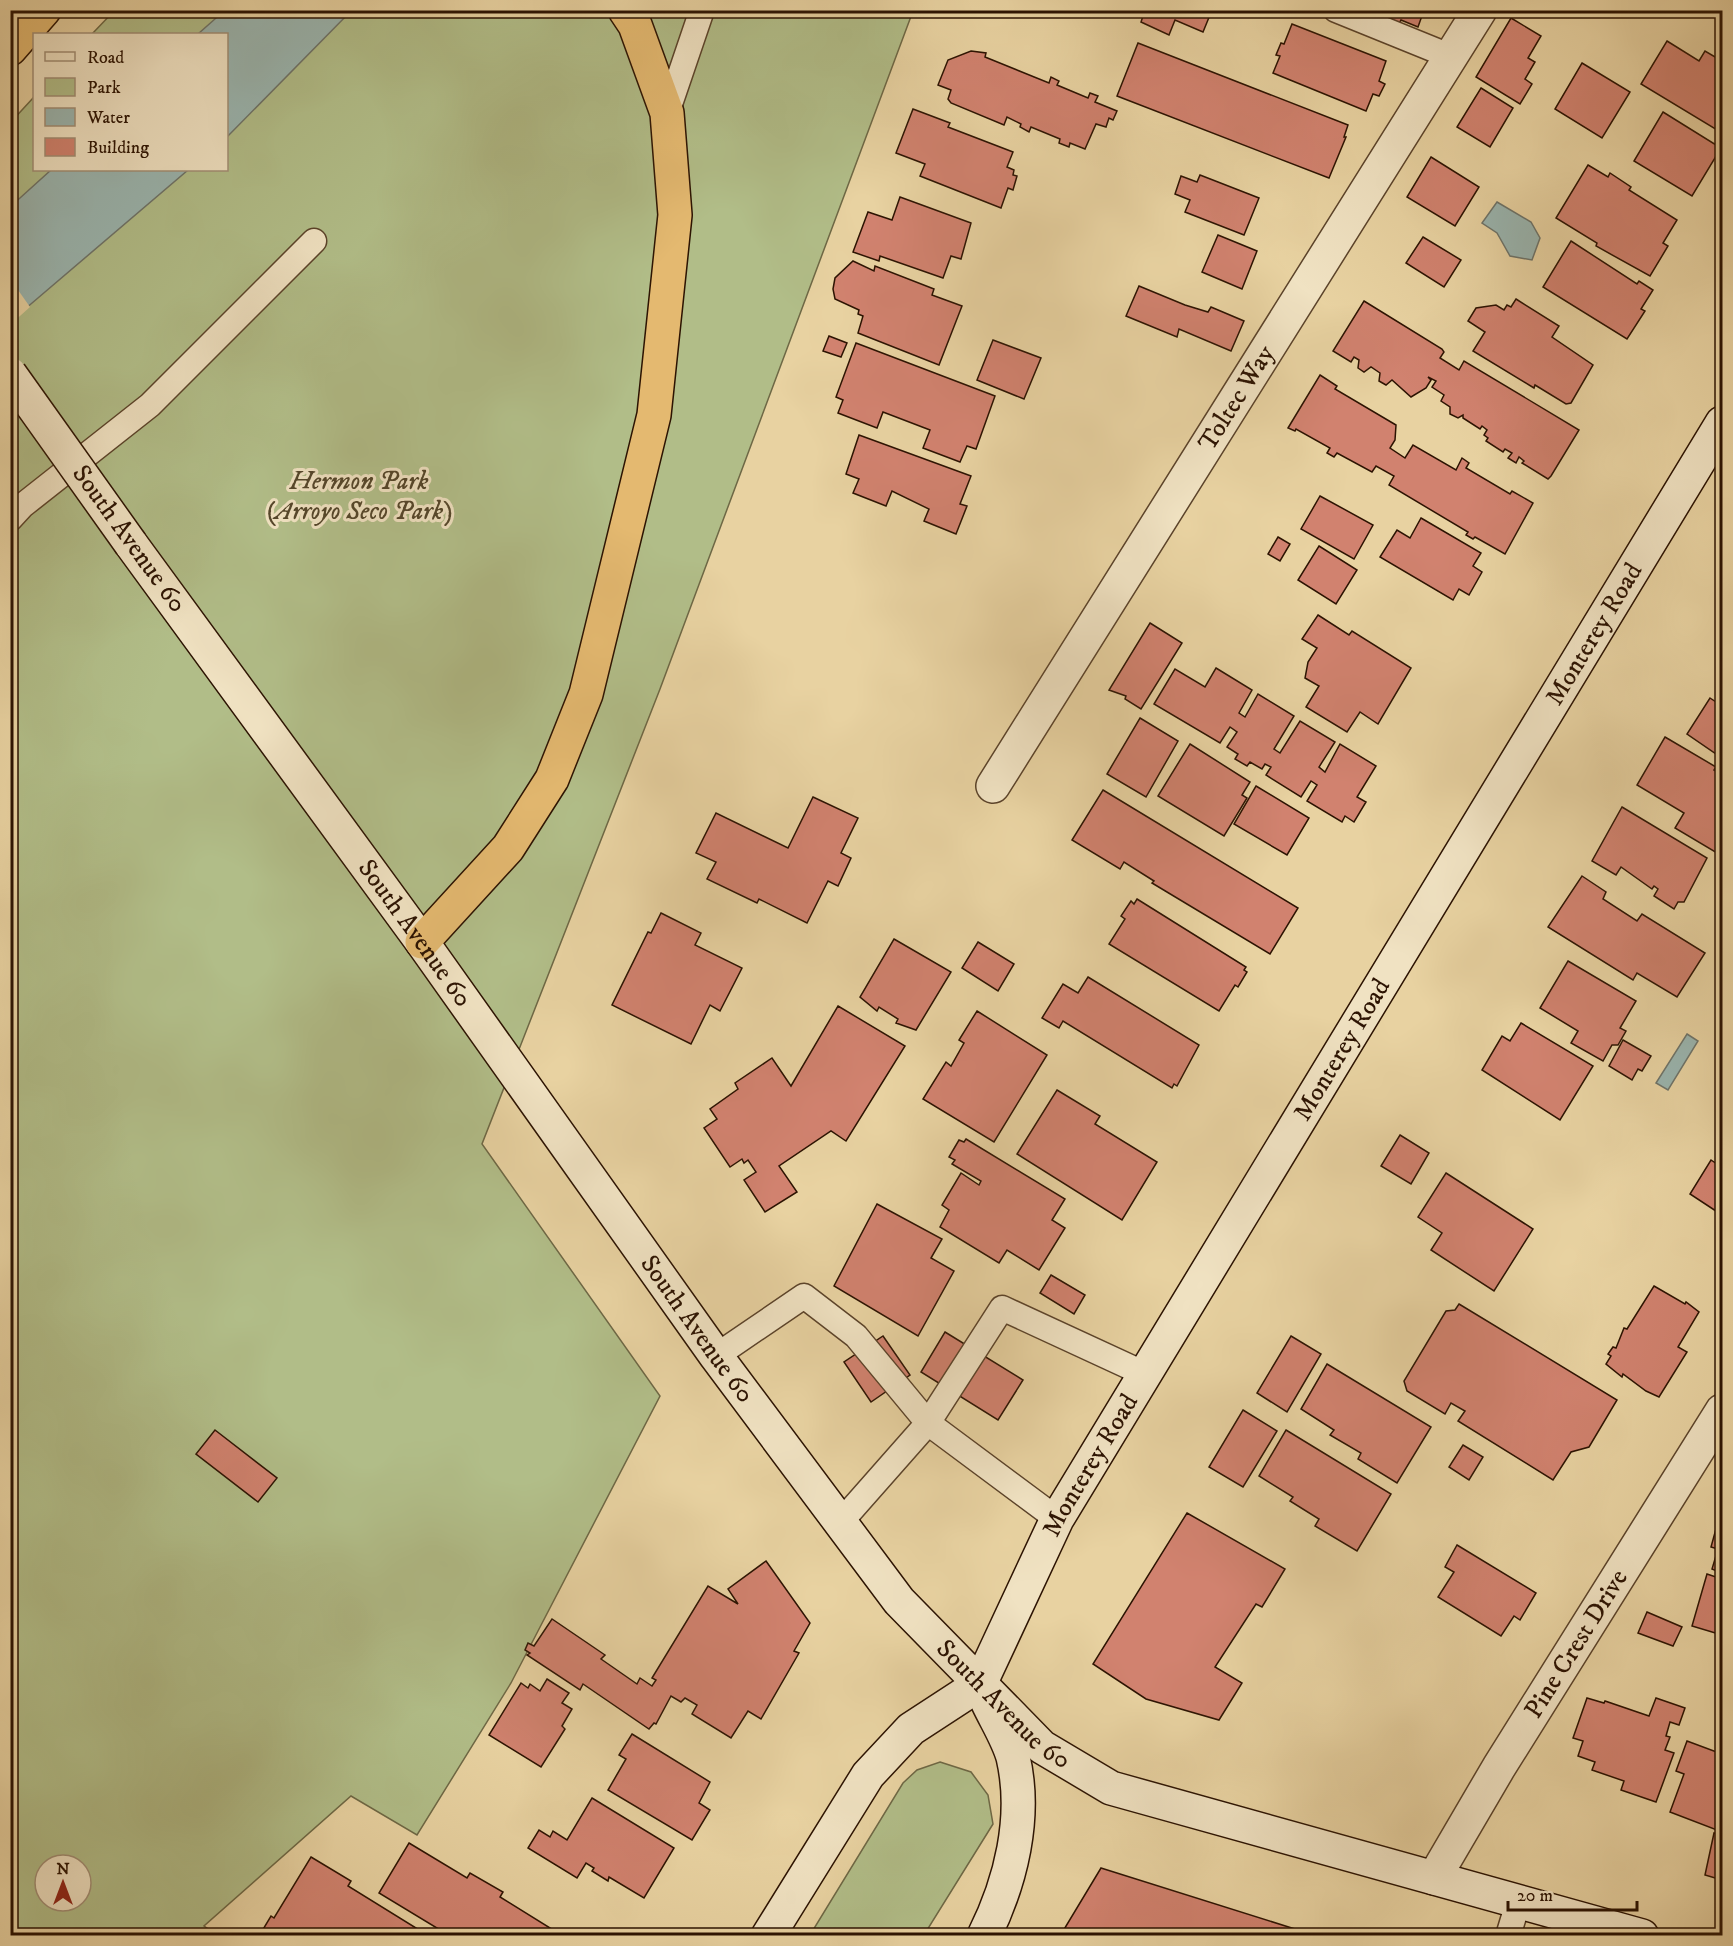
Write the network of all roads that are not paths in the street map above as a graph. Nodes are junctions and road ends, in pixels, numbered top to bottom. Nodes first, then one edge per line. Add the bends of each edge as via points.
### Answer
1 (44, 10) edge
2 (702, 10) edge
3 (1336, 10) edge
4 (1480, 10) edge
5 (630, 18) edge
6 (10, 49) edge
7 (1452, 57) junction
8 (667, 113) junction
9 (314, 241) dead end
10 (10, 374) edge
11 (1722, 423) edge
12 (10, 519) edge
13 (993, 786) dead end
14 (422, 942) junction
15 (716, 1356) junction
16 (1145, 1374) junction
17 (1722, 1410) edge
18 (928, 1422) junction
19 (1057, 1519) junction
20 (839, 1524) junction
21 (980, 1684) junction
22 (1434, 1878) junction
23 (1518, 1903) junction
24 (768, 1935) edge
25 (984, 1935) edge
26 (1508, 1935) edge
27 (1642, 1935) edge

1 - 6 highway
2 - 8 lane
3 - 7 lane
4 - 7 street, Toltec Way
5 - 8 highway
7 - 13 street, Toltec Way
8 - 14 highway via 675,215 654,415 586,694 552,779 508,848
9 - 12 lane via 150,405
10 - 14 street, South Avenue 60, bridge
11 - 16 street, Monterey Road
14 - 15 street, South Avenue 60
15 - 18 lane via 804,1296 856,1336
15 - 20 street, South Avenue 60
16 - 18 lane via 1002,1308
16 - 19 street, Monterey Road
17 - 22 street, Pine Crest Drive
18 - 19 lane
18 - 20 lane
19 - 21 street, Monterey Road
20 - 21 street, South Avenue 60 via 899,1601
21 - 22 street, South Avenue 60 via 1042,1746 1111,1788
21 - 24 street via 911,1729 868,1775
21 - 25 street via 1012,1756 1019,1819 1001,1901
22 - 23 street, South Avenue 60
23 - 26 lane
23 - 27 street, South Avenue 60

